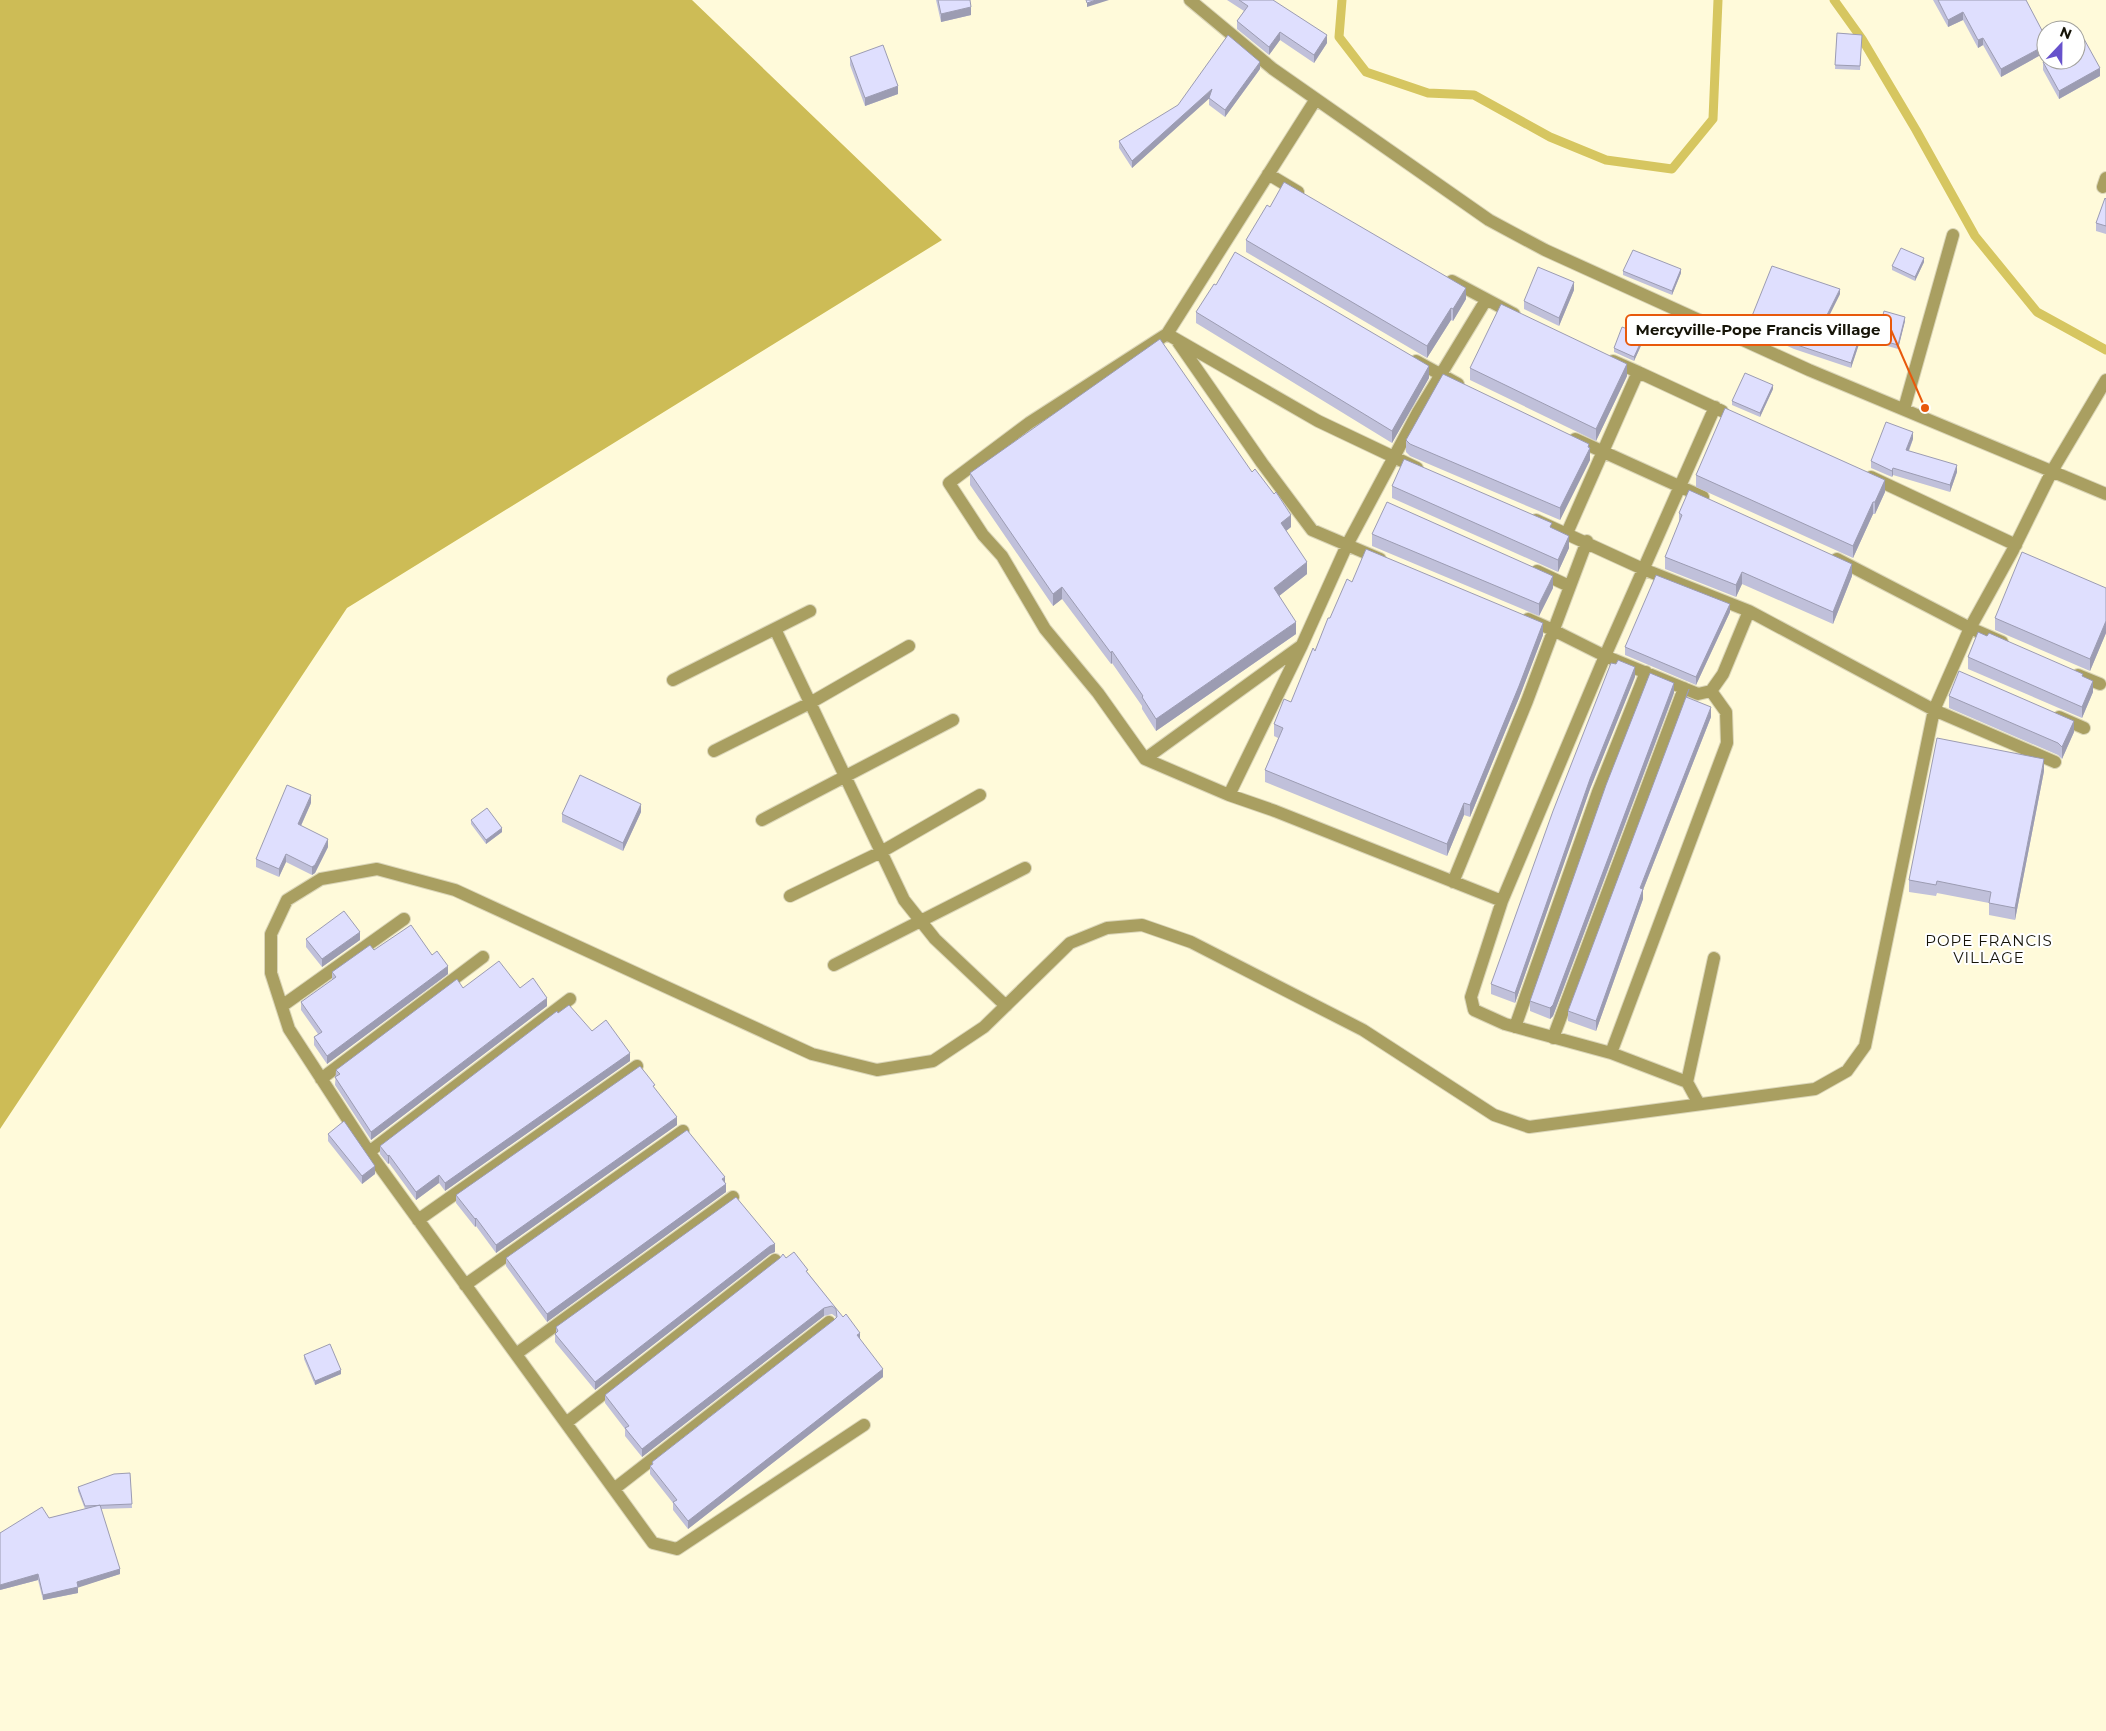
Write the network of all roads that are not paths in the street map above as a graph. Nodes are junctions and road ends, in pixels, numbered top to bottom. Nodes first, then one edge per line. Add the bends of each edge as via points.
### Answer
1 (1190, 0) edge
2 (1316, 99) junction
3 (1268, 174) junction
4 (1314, 200) edge
5 (1953, 235) dead end
6 (1443, 275) edge
7 (1486, 300) junction
8 (1522, 317) edge
9 (1171, 336) junction
10 (1406, 356) edge
11 (1602, 356) edge
12 (1638, 372) junction
13 (1440, 375) junction
14 (2106, 380) edge
15 (1465, 388) edge
16 (1715, 407) junction
17 (1904, 409) junction
18 (1733, 415) edge
19 (1560, 432) edge
20 (1603, 453) junction
21 (1394, 458) junction
22 (2052, 471) junction
23 (1859, 472) edge
24 (1430, 473) edge
25 (1680, 487) junction
26 (2106, 494) edge
27 (1715, 503) edge
28 (1521, 513) edge
29 (1567, 533) junction
30 (1587, 541) junction
31 (1347, 545) junction
32 (2016, 546) junction
33 (1822, 552) edge
34 (1392, 564) edge
35 (1527, 567) edge
36 (1643, 569) junction
37 (1569, 586) junction
38 (810, 611) dead end
39 (1749, 611) junction
40 (1518, 615) edge
41 (1970, 628) junction
42 (774, 629) junction
43 (1553, 630) junction
44 (1302, 645) junction
45 (909, 646) dead end
46 (2014, 647) edge
47 (1606, 656) junction
48 (2065, 669) edge
49 (1646, 672) junction
50 (673, 680) dead end
51 (2100, 684) dead end
52 (1684, 688) junction
53 (1711, 691) junction
54 (810, 703) junction
55 (1934, 710) junction
56 (2049, 713) edge
57 (953, 720) dead end
58 (2084, 728) dead end
59 (714, 751) dead end
60 (1145, 760) junction
61 (2055, 762) edge
62 (845, 777) junction
63 (980, 795) dead end
64 (1229, 795) junction
65 (762, 820) dead end
66 (881, 852) junction
67 (1024, 868) dead end
68 (1452, 882) junction
69 (790, 896) dead end
70 (1502, 901) junction
71 (404, 919) dead end
72 (921, 921) junction
73 (483, 957) dead end
74 (1714, 958) dead end
75 (834, 965) dead end
76 (570, 999) dead end
77 (282, 1006) junction
78 (1006, 1006) junction
79 (1515, 1027) junction
80 (1553, 1038) junction
81 (1611, 1053) junction
82 (637, 1066) edge
83 (321, 1079) junction
84 (1687, 1082) junction
85 (1699, 1104) junction
86 (683, 1131) edge
87 (369, 1152) junction
88 (733, 1197) edge
89 (418, 1220) junction
90 (775, 1260) edge
91 (466, 1286) junction
92 (830, 1322) edge
93 (516, 1354) junction
94 (566, 1423) junction
95 (864, 1425) dead end
96 (614, 1489) junction

1 - 2 street via 1272,69
2 - 3 street
2 - 17 street via 1489,220 1545,250 1809,370
3 - 4 street
3 - 9 street via 1226,250
5 - 17 street
6 - 7 street
7 - 8 street
7 - 13 street
9 - 21 street via 1318,421
9 - 31 street via 1312,530
9 - 60 street via 1029,424 949,483 1002,556 1045,630 1098,693
10 - 13 street
11 - 12 street
12 - 16 street
12 - 20 street
13 - 15 street
13 - 21 street
14 - 22 street
16 - 18 street
16 - 25 street
17 - 22 street
19 - 20 street
20 - 25 street
20 - 29 street
21 - 24 street
21 - 31 street via 1376,500
22 - 26 street
22 - 32 street
23 - 32 street
25 - 27 street
25 - 36 street
28 - 29 street
29 - 30 street
30 - 36 street
30 - 37 street
31 - 34 street
31 - 44 street
32 - 41 street
33 - 41 street
35 - 37 street
36 - 39 street
36 - 47 street
37 - 43 street
38 - 42 street
39 - 53 street via 1723,674
39 - 55 street
40 - 43 street
41 - 46 street
41 - 55 street via 1956,673
42 - 50 street
42 - 54 street
43 - 47 street
43 - 68 street
44 - 60 street
44 - 64 street
45 - 54 street
47 - 49 street
47 - 70 street
48 - 51 street
49 - 52 street
49 - 79 street via 1598,792
52 - 53 street via 1698,694
52 - 80 street
53 - 81 street via 1726,712 1727,743
54 - 59 street
54 - 62 street
55 - 61 street
55 - 85 street via 1865,1046 1847,1071 1815,1089
56 - 58 street
57 - 62 street
60 - 64 street
62 - 65 street
62 - 66 street
63 - 66 street
64 - 68 street
66 - 69 street
66 - 72 street via 904,900
67 - 72 street
68 - 70 street
70 - 79 street via 1471,997 1474,1010
71 - 77 street
72 - 75 street
72 - 78 street via 935,939
73 - 83 street
74 - 84 street
76 - 87 street
77 - 78 street via 271,973 272,934 287,900 321,879 377,869 455,890 812,1054 877,1070 933,1060 984,1027
77 - 83 street via 289,1028
78 - 85 street via 1070,943 1107,928 1142,925 1191,942 1363,1030 1494,1115 1529,1126
79 - 80 street
80 - 81 street
81 - 84 street
82 - 89 street
83 - 87 street
84 - 85 street
86 - 91 street
87 - 89 street
88 - 93 street
89 - 91 street
90 - 94 street
91 - 93 street
92 - 96 street
93 - 94 street
94 - 96 street
95 - 96 street via 677,1548 653,1543

